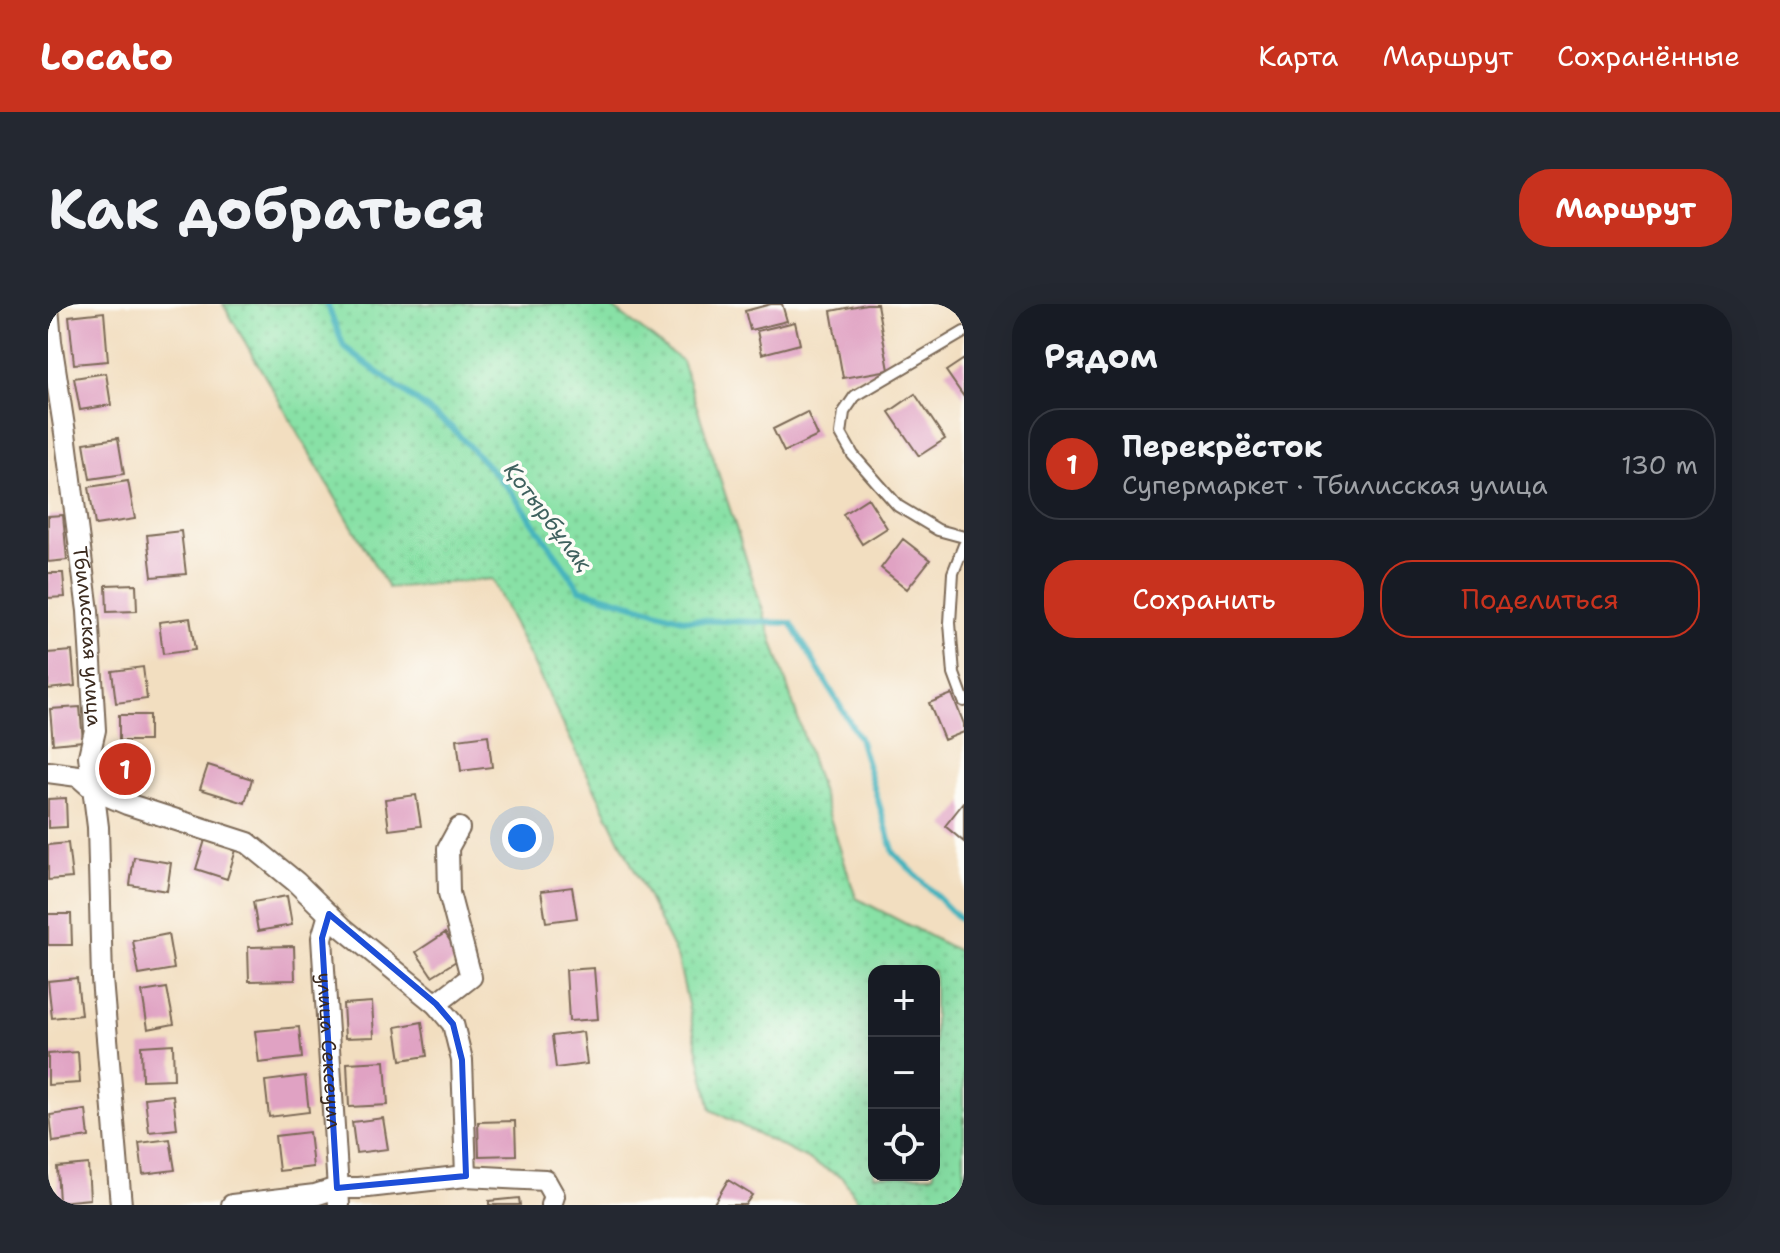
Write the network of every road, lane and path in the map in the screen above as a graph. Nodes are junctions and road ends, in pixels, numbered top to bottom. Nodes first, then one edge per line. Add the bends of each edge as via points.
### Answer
1 (48, 307) edge
2 (964, 332) edge
3 (964, 537) edge
4 (964, 545) edge
5 (964, 701) edge
6 (48, 772) edge
7 (94, 790) junction
8 (459, 828) dead end
9 (329, 914) junction
10 (436, 1004) junction
11 (466, 1176) junction
12 (338, 1196) edge
13 (121, 1205) edge
14 (232, 1205) edge
15 (551, 1205) edge

1 - 7 street, Тбилисская улица via 88,611
2 - 3 lane via 855,396 844,412 841,434 898,506 938,530
4 - 5 lane via 953,573 950,623 954,674
6 - 7 street via 78,776
7 - 9 street via 248,843
7 - 13 street, Тбилисская улица via 102,979
8 - 10 street via 448,848 449,893 471,977
9 - 10 street
9 - 12 street, улица Сексеуил via 322,938
10 - 11 street via 453,1024 462,1060
11 - 12 street via 359,1188
11 - 15 street via 545,1180 554,1196
12 - 14 street

